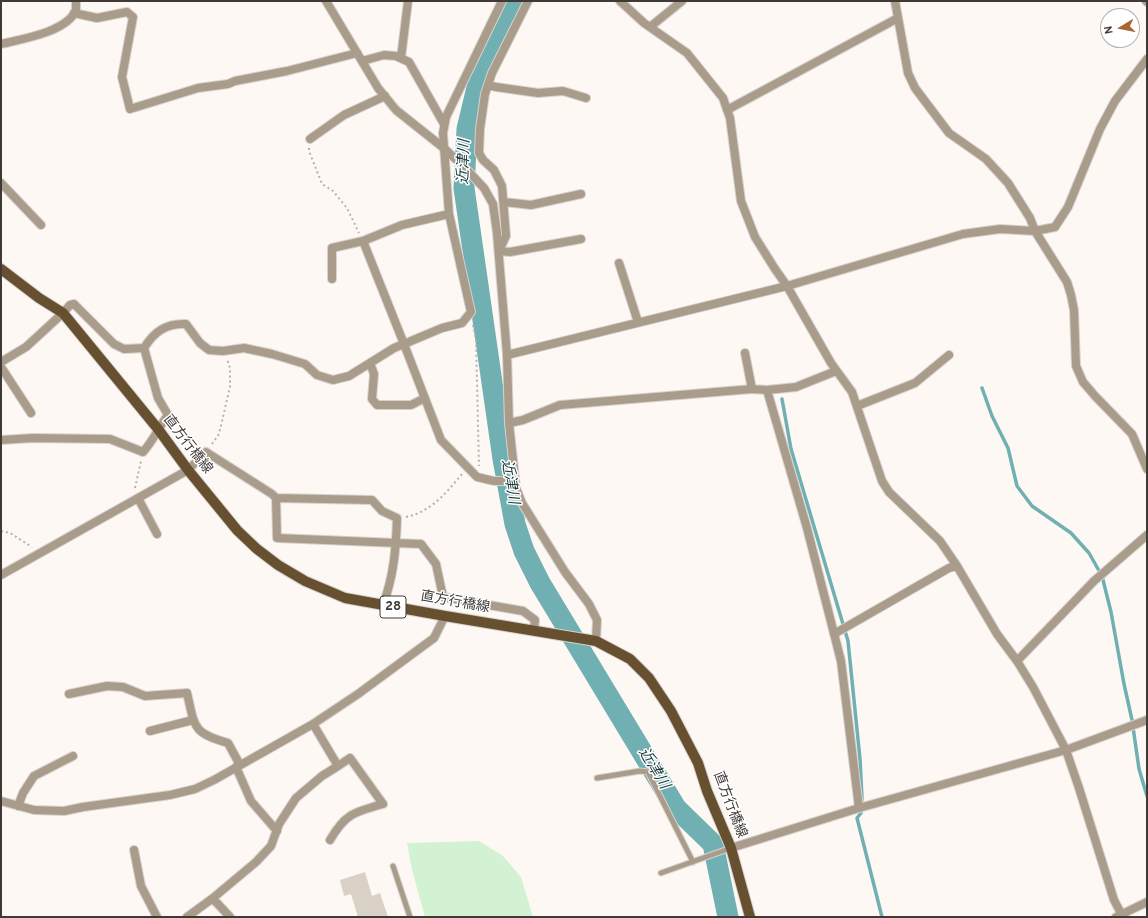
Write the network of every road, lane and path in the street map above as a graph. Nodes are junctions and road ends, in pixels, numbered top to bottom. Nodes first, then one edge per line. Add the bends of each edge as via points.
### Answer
1 (76, 1) edge
2 (326, 1) edge
3 (408, 1) edge
4 (502, 1) edge
5 (528, 1) edge
6 (620, 1) edge
7 (682, 1) edge
8 (895, 1) edge
9 (74, 13) junction
10 (898, 18) junction
11 (650, 27) junction
12 (1, 44) edge
13 (357, 53) junction
14 (401, 58) junction
15 (1147, 58) edge
16 (362, 61) junction
17 (488, 85) junction
18 (385, 96) junction
19 (586, 98) dead end
20 (727, 110) junction
21 (444, 124) junction
22 (310, 139) joint
23 (445, 149) junction
24 (1, 183) edge
25 (581, 194) dead end
26 (504, 202) junction
27 (449, 214) junction
28 (41, 225) dead end
29 (1035, 231) junction
30 (581, 239) dead end
31 (363, 241) junction
32 (498, 250) junction
33 (619, 263) dead end
34 (1, 269) edge
35 (332, 279) dead end
36 (787, 286) junction
37 (470, 312) junction
38 (63, 314) junction
39 (638, 322) junction
40 (404, 344) junction
41 (144, 348) junction
42 (223, 351) junction
43 (745, 353) dead end
44 (507, 354) junction
45 (949, 355) dead end
46 (1, 362) edge
47 (370, 363) junction
48 (1, 367) edge
49 (836, 371) junction
50 (752, 389) junction
51 (767, 390) junction
52 (425, 398) junction
53 (857, 406) junction
54 (31, 413) dead end
55 (509, 423) junction
56 (158, 429) junction
57 (1, 440) edge
58 (143, 452) junction
59 (206, 452) junction
60 (468, 468) junction
61 (1147, 469) edge
62 (188, 470) junction
63 (477, 477) junction
64 (515, 481) junction
65 (276, 498) junction
66 (135, 500) junction
67 (397, 518) junction
68 (1, 531) edge
69 (157, 534) dead end
70 (1147, 535) edge
71 (396, 544) junction
72 (42, 553) junction
73 (957, 566) junction
74 (1, 575) edge
75 (383, 604) junction
76 (446, 616) junction
77 (534, 630) junction
78 (834, 634) junction
79 (596, 641) junction
80 (1017, 661) junction
81 (69, 694) dead end
82 (193, 720) junction
83 (1147, 720) edge
84 (313, 724) junction
85 (150, 731) dead end
86 (1066, 750) junction
87 (73, 756) dead end
88 (238, 766) junction
89 (338, 766) junction
90 (597, 778) dead end
91 (1, 801) edge
92 (18, 806) junction
93 (859, 808) junction
94 (277, 831) junction
95 (330, 840) dead end
96 (730, 848) junction
97 (134, 850) dead end
98 (693, 862) junction
99 (393, 866) dead end
100 (661, 872) dead end
101 (212, 899) junction
102 (1147, 902) edge
103 (1121, 916) edge
104 (157, 917) edge
105 (187, 917) edge
106 (230, 917) edge
107 (410, 917) edge
108 (750, 917) edge

1 - 9 street
2 - 13 street
3 - 14 street
4 - 21 street
5 - 17 street
6 - 11 street
7 - 11 street
8 - 10 street
9 - 12 street via 67,22 55,30
9 - 13 street via 97,18 127,12 133,17 122,78 130,109 198,88 228,84
10 - 20 street
10 - 29 street via 908,72 916,88 949,133 986,159 1008,183 1030,218
11 - 20 street via 687,53 723,98
13 - 16 street
14 - 16 street via 384,55
14 - 21 street via 409,62
15 - 29 street via 1116,101 1100,129 1068,207 1055,227
16 - 18 street
17 - 19 street via 538,93 563,91
17 - 26 street via 480,129 479,153 497,175 502,186
18 - 22 street via 344,115
18 - 23 street via 396,110
20 - 36 street via 741,201 755,237
21 - 23 street
22 - 31 path via 309,151 322,184 347,208
23 - 27 street
23 - 32 street via 484,188 492,204
24 - 28 street
25 - 26 street via 531,205
26 - 32 street via 506,236
27 - 31 street via 402,225
27 - 37 street
29 - 36 street via 1000,229 963,234
29 - 61 street via 1067,282 1074,310 1076,366 1083,382 1132,434
30 - 32 street via 510,252
31 - 35 street via 332,248
31 - 40 street
32 - 44 street
33 - 39 street
34 - 38 main road, 直方行橋線 / 28
36 - 39 street
36 - 49 street
37 - 40 street via 462,323 442,328
37 - 63 path via 476,340 479,467
38 - 41 street via 74,304 114,344 124,349
38 - 46 street via 26,347
38 - 56 main road, 直方行橋線 / 28
39 - 44 street
40 - 47 street
40 - 52 street
41 - 42 street via 152,336 166,327 186,324 200,343 209,350
41 - 56 street via 158,398 168,415
42 - 47 street via 244,348 272,354 305,364 317,376 332,380 349,376
42 - 59 path via 230,368 230,387 219,434
43 - 50 street
44 - 55 street
45 - 53 street via 915,383
47 - 52 street via 374,374 372,399 377,404 411,405
48 - 54 street
49 - 51 street via 796,387
49 - 53 street via 852,392
50 - 51 street
50 - 55 street via 560,405
51 - 78 street via 808,528
52 - 60 street via 441,440
53 - 73 street via 882,481 889,492 940,541
55 - 64 street
56 - 58 street via 151,444
56 - 62 main road, 直方行橋線 / 28
57 - 58 street via 110,439
58 - 66 path
59 - 62 street
59 - 65 street
60 - 63 street
60 - 67 path via 439,500 411,516
62 - 66 street
62 - 75 main road, 直方行橋線 / 28 via 237,530 278,565 305,581 345,598
63 - 64 street via 494,482
64 - 79 street via 522,503 565,572 589,604 597,620
65 - 67 street via 372,500 382,511
65 - 71 street via 277,538
66 - 69 street
66 - 72 street
67 - 71 street
68 - 72 path via 10,533
70 - 80 street via 1094,581
71 - 75 street via 394,567
71 - 77 street via 421,544 436,564 443,597 523,611 535,620
72 - 74 street
73 - 78 street
73 - 80 street via 997,634
75 - 76 main road, 直方行橋線 / 28
76 - 77 main road, 直方行橋線 / 28
76 - 84 street via 434,638
77 - 79 main road, 直方行橋線 / 28
78 - 93 street via 841,661
79 - 96 main road, 直方行橋線 / 28 via 630,659 649,678 671,711 698,763
80 - 86 street
81 - 82 street via 108,686 123,687 144,696 186,693
82 - 85 street
82 - 88 street via 198,730 210,738 228,743
83 - 86 street
84 - 88 street
84 - 89 street
86 - 93 street
86 - 103 street
87 - 92 street via 34,776
88 - 92 street via 195,789 170,795 64,811 34,810
88 - 94 street via 251,801
89 - 94 street via 296,798
89 - 95 street via 350,758 383,804 356,811 339,825
90 - 98 lane via 648,772
91 - 92 street
93 - 96 street
94 - 101 street via 270,846 256,862
96 - 98 lane
96 - 108 main road, 直方行橋線 / 28
97 - 104 street via 141,886
98 - 100 lane
99 - 107 lane
101 - 105 street
101 - 106 street
102 - 103 street

